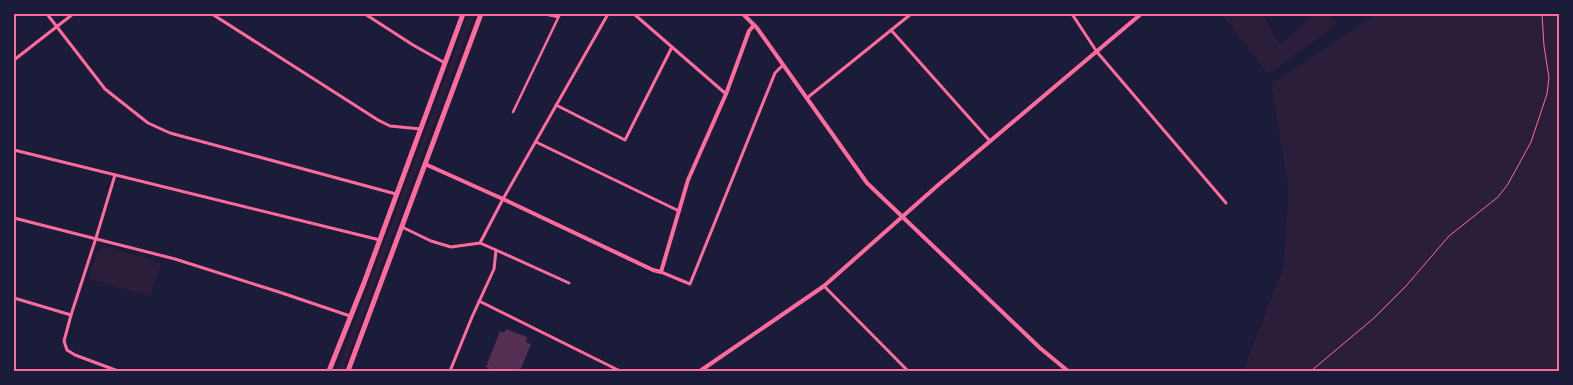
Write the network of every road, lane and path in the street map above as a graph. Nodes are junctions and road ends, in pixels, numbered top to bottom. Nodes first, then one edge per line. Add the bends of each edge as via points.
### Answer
1 (47, 14) edge
2 (73, 14) edge
3 (212, 14) edge
4 (366, 14) edge
5 (463, 14) edge
6 (481, 14) edge
7 (544, 14) edge
8 (608, 14) edge
9 (634, 14) edge
10 (743, 14) edge
11 (911, 14) edge
12 (1072, 14) edge
13 (1141, 14) edge
14 (1542, 14) edge
15 (559, 16) edge
16 (754, 25) junction
17 (56, 27) junction
18 (891, 30) junction
19 (672, 47) junction
20 (1097, 52) junction
21 (14, 60) edge
22 (445, 63) junction
23 (783, 65) junction
24 (726, 94) junction
25 (807, 98) junction
26 (556, 105) junction
27 (513, 112) dead end
28 (420, 129) junction
29 (990, 141) junction
30 (536, 142) junction
31 (14, 150) edge
32 (425, 164) junction
33 (115, 175) junction
34 (396, 194) junction
35 (503, 199) junction
36 (1226, 203) dead end
37 (679, 211) junction
38 (14, 218) edge
39 (903, 218) junction
40 (402, 227) junction
41 (96, 238) junction
42 (380, 240) junction
43 (480, 243) junction
44 (496, 250) junction
45 (661, 272) junction
46 (569, 283) dead end
47 (824, 286) junction
48 (14, 298) edge
49 (479, 301) junction
50 (71, 315) junction
51 (351, 316) junction
52 (118, 371) edge
53 (329, 371) edge
54 (348, 371) edge
55 (451, 371) edge
56 (620, 371) edge
57 (700, 371) edge
58 (908, 371) edge
59 (1068, 371) edge
60 (1311, 371) edge

1 - 17 street
2 - 17 street
3 - 28 street via 378,120 390,126
4 - 22 street
5 - 22 main road
6 - 32 main road
7 - 15 street
8 - 26 street
9 - 19 street
10 - 16 street
11 - 18 street
12 - 20 street
13 - 20 street
14 - 60 lane via 1549,78 1547,94 1531,142 1508,184 1498,197 1449,236 1374,318
15 - 27 street
16 - 23 street
16 - 24 street
17 - 21 street
17 - 34 street via 105,90 148,123 170,133
18 - 25 street
18 - 29 street
19 - 24 street
19 - 26 street via 625,140
20 - 29 street
20 - 36 street
22 - 28 main road
23 - 25 street
23 - 45 street via 776,73 690,284
24 - 37 street via 688,180
25 - 39 street via 867,183
26 - 30 street
28 - 34 main road
29 - 39 street
30 - 35 street
30 - 37 street
31 - 33 street
32 - 35 street
32 - 40 main road
33 - 41 street
33 - 42 street
34 - 42 main road
35 - 43 street
35 - 45 street
37 - 45 street
38 - 41 street
39 - 47 street
39 - 59 street
40 - 43 street via 451,247
40 - 54 main road
41 - 50 street
41 - 51 street via 175,259
42 - 51 main road
43 - 44 street
44 - 46 street
44 - 49 street via 494,269
47 - 57 street
47 - 58 street
48 - 50 street
49 - 55 street
49 - 56 street
50 - 52 street via 64,340 67,350
51 - 53 main road

